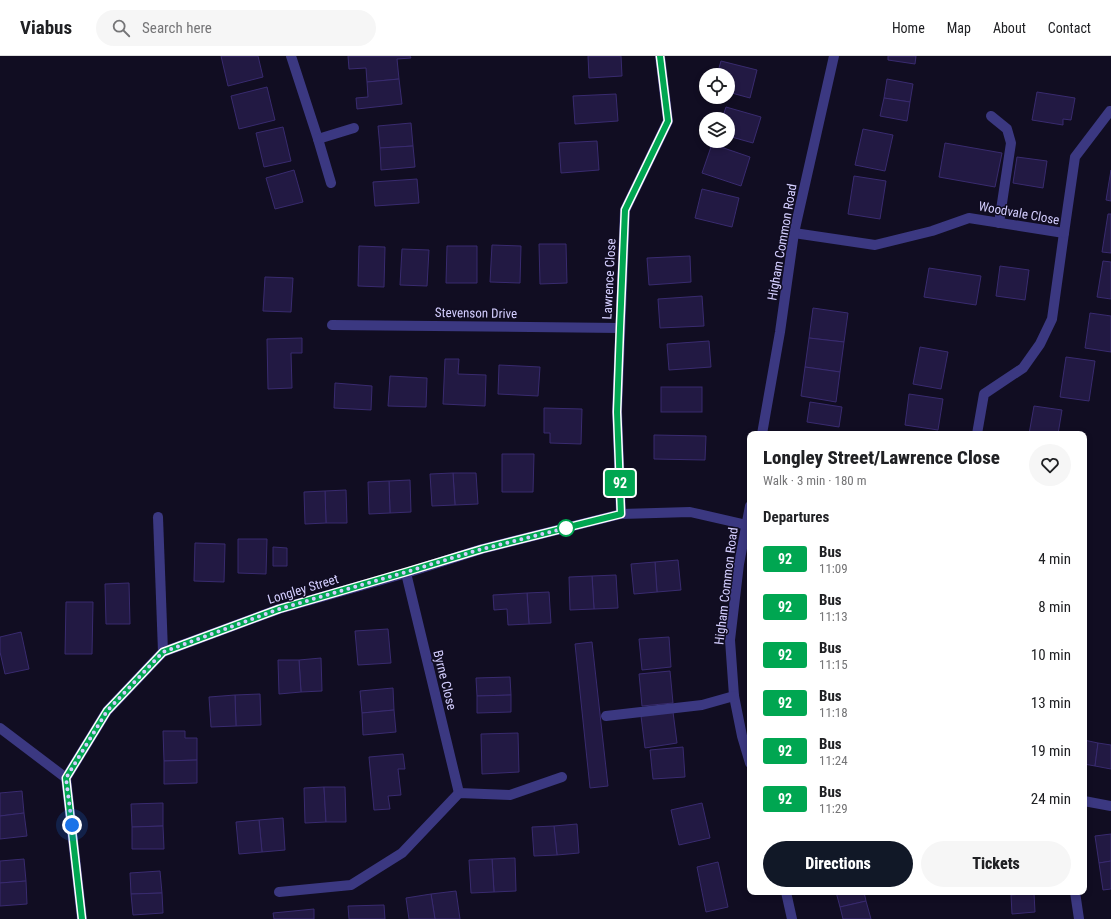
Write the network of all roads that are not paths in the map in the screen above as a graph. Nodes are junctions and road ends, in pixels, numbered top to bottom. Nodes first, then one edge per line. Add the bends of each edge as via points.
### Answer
1 (291, 56) edge
2 (660, 56) edge
3 (834, 56) edge
4 (1110, 111) dead end
5 (991, 116) dead end
6 (354, 128) dead end
7 (318, 139) junction
8 (331, 183) dead end
9 (999, 223) junction
10 (794, 233) junction
11 (1064, 233) junction
12 (332, 325) dead end
13 (620, 328) junction
14 (763, 431) edge
15 (978, 431) edge
16 (621, 514) junction
17 (158, 517) dead end
18 (747, 526) joint
19 (406, 572) junction
20 (163, 652) junction
21 (734, 696) junction
22 (606, 716) dead end
23 (0, 728) edge
24 (746, 737) edge
25 (562, 777) dead end
26 (66, 778) junction
27 (459, 793) junction
28 (1087, 802) edge
29 (1111, 806) edge
30 (280, 892) dead end
31 (787, 895) edge
32 (1076, 895) edge
33 (82, 919) edge
34 (792, 919) edge
35 (1079, 919) edge

1 - 7 street
2 - 13 street, Lawrence Close via 668,121 625,210
3 - 10 street, Higham Common Road
4 - 11 street via 1075,156
5 - 9 street via 1007,129 1011,143
6 - 7 street
7 - 8 street
9 - 10 street, Woodvale Close via 969,218 932,231 875,245
9 - 11 street, Woodvale Close
10 - 14 street, Higham Common Road
11 - 15 street, Woodvale Close via 1052,319 1040,344 1023,368 984,394
12 - 13 street, Stevenson Drive
13 - 16 street, Lawrence Close via 617,412
16 - 18 street, Longley Street via 690,512
16 - 19 street, Longley Street via 482,549
17 - 20 street
18 - 21 street, Higham Common Road via 739,564 730,640
19 - 20 street, Longley Street via 279,609
19 - 27 street, Byrne Close
20 - 26 street, Longley Street via 107,711
21 - 22 street via 702,705
21 - 24 street, Higham Common Road
23 - 26 street
25 - 27 street via 510,795
26 - 33 street
27 - 30 street via 402,853 351,885
28 - 29 street
31 - 34 street
32 - 35 street

